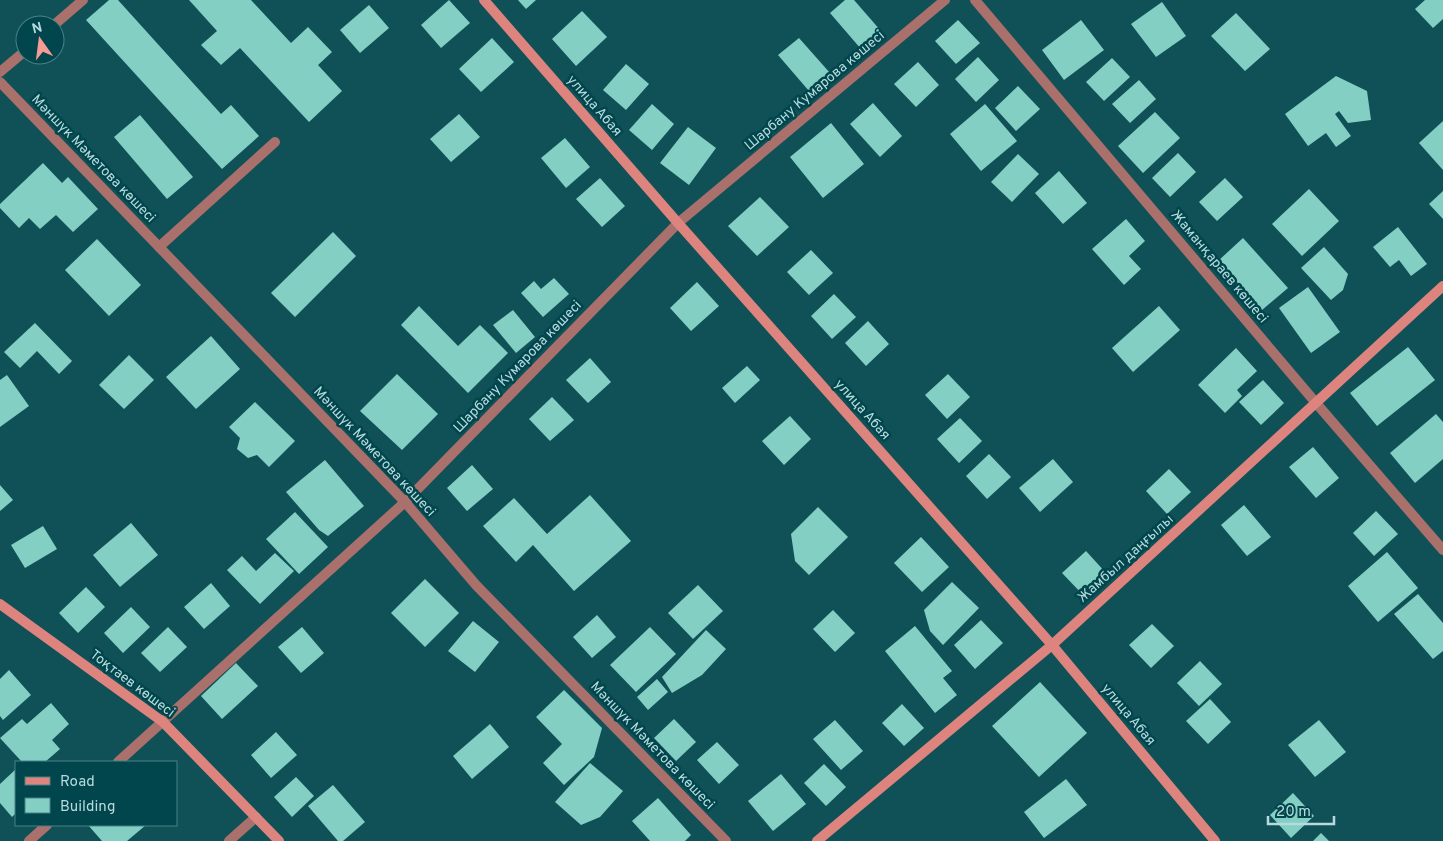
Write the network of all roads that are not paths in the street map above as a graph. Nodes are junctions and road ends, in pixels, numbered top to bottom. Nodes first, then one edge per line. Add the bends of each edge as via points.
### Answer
1 (82, 0) edge
2 (484, 0) edge
3 (945, 0) edge
4 (975, 0) edge
5 (65, 15) edge
6 (15, 59) edge
7 (0, 72) edge
8 (0, 82) edge
9 (275, 142) dead end
10 (678, 223) junction
11 (159, 247) junction
12 (1443, 286) edge
13 (1316, 403) junction
14 (405, 502) junction
15 (1443, 550) edge
16 (0, 604) edge
17 (1052, 645) junction
18 (163, 722) junction
19 (119, 761) edge
20 (256, 817) junction
21 (46, 826) edge
22 (29, 841) edge
23 (229, 841) edge
24 (279, 841) edge
25 (726, 841) edge
26 (817, 841) edge
27 (1215, 841) edge

1 - 5 street
2 - 10 street, улица Абая
3 - 10 street, Шарбану Кумарова көшесі
4 - 13 street, Жаманқараев көшесі
6 - 7 street
8 - 11 street, Мәншүк Мәметова көшесі
9 - 11 street
10 - 14 street, Шарбану Кумарова көшесі
10 - 17 street, улица Абая
11 - 14 street, Мәншүк Мәметова көшесі
12 - 13 street, Жамбыл даңғылы
13 - 15 street, Жаманқараев көшесі
13 - 17 street, Жамбыл даңғылы
14 - 18 street, Шарбану Кумарова көшесі
14 - 25 street, Мәншүк Мәметова көшесі via 476,585
16 - 18 street, Тоқтаев көшесі
17 - 26 street, Жамбыл даңғылы
17 - 27 street, улица Абая
18 - 19 street, Шарбану Кумарова көшесі
18 - 20 street, Тоқтаев көшесі
20 - 23 street
20 - 24 street, Тоқтаев көшесі
21 - 22 street

